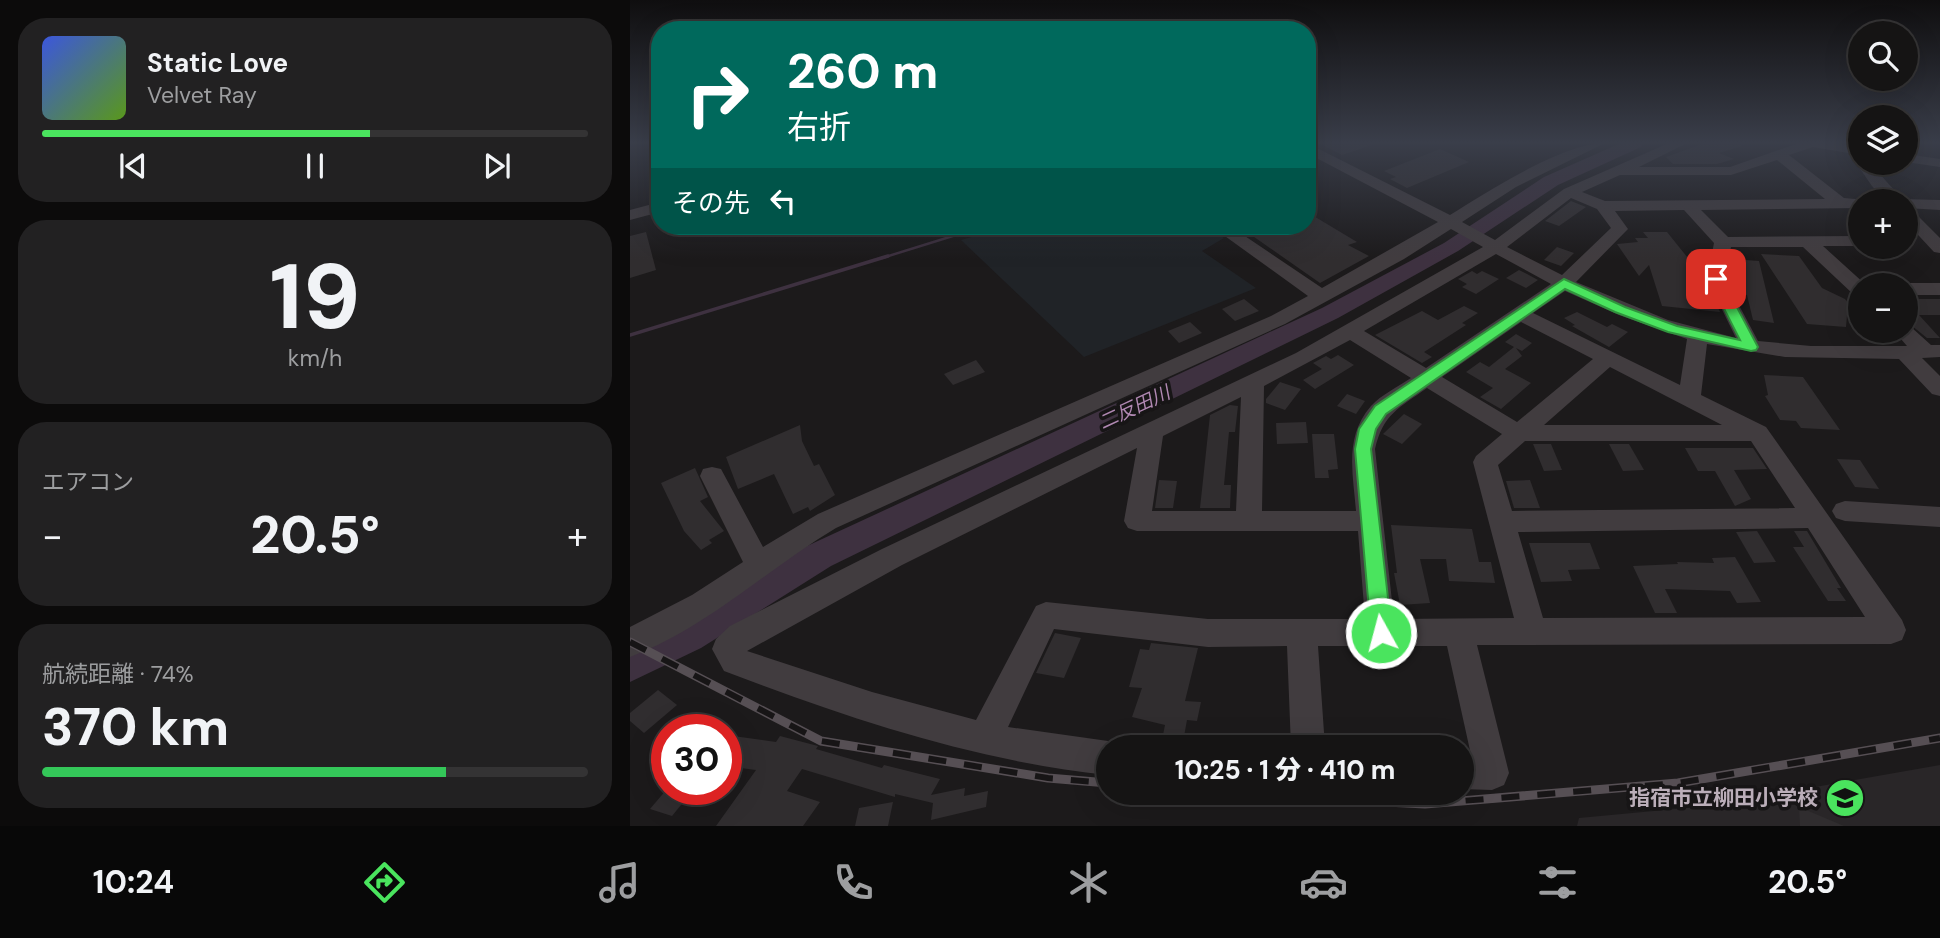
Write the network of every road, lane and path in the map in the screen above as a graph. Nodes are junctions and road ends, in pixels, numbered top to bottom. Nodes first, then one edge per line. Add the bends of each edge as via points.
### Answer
1 (1372, 182) edge
2 (1516, 182) edge
3 (1592, 182) edge
4 (1741, 182) edge
5 (1813, 182) edge
6 (1569, 192) junction
7 (651, 196) edge
8 (630, 201) edge
9 (651, 203) edge
10 (1840, 203) junction
11 (1848, 203) edge
12 (1765, 204) junction
13 (1918, 204) edge
14 (1688, 205) junction
15 (1940, 205) edge
16 (1604, 206) junction
17 (630, 208) edge
18 (651, 209) edge
19 (630, 215) edge
20 (1450, 222) junction
21 (1918, 225) edge
22 (1232, 235) edge
23 (1848, 241) edge
24 (1723, 242) junction
25 (1808, 242) junction
26 (1918, 242) edge
27 (1936, 244) edge
28 (1492, 245) junction
29 (1848, 279) edge
30 (1564, 283) junction
31 (1918, 289) edge
32 (1940, 289) edge
33 (1321, 296) junction
34 (1520, 314) junction
35 (1351, 331) junction
36 (1698, 336) junction
37 (1878, 343) edge
38 (1906, 343) edge
39 (1909, 343) edge
40 (1751, 347) junction
41 (1933, 352) edge
42 (1609, 358) junction
43 (1427, 378) junction
44 (1254, 383) junction
45 (1940, 389) edge
46 (1689, 399) junction
47 (1152, 432) junction
48 (1518, 433) junction
49 (1758, 433) junction
50 (712, 477) dead end
51 (1845, 511) dead end
52 (1940, 517) edge
53 (1816, 518) junction
54 (1249, 520) junction
55 (1368, 521) junction
56 (1502, 522) junction
57 (759, 565) junction
58 (1532, 631) junction
59 (1460, 632) junction
60 (1302, 633) junction
61 (1381, 633) junction
62 (630, 643) edge
63 (1307, 735) edge
64 (985, 738) junction
65 (1096, 756) edge
66 (1474, 772) edge

1 - 20 street
2 - 20 street
3 - 6 street
4 - 12 street
5 - 10 street
6 - 16 street
6 - 28 street
7 - 8 street
9 - 17 street
10 - 11 street
10 - 12 street
12 - 14 street
13 - 15 street
14 - 16 street
14 - 24 street
16 - 30 street via 1620,229
18 - 19 street
20 - 28 street
20 - 33 street
21 - 27 street
22 - 33 street
23 - 25 street
24 - 25 street
24 - 40 street via 1716,279
25 - 29 street
26 - 27 street
28 - 30 street
28 - 35 street
30 - 34 street
30 - 36 street via 1636,316
31 - 32 street
33 - 57 street via 1278,320 827,521 788,542
34 - 42 street
34 - 43 street
35 - 43 street
35 - 44 street
36 - 40 street
36 - 46 street
37 - 40 street via 1788,350
38 - 45 street
39 - 41 street
42 - 46 street
42 - 48 street
43 - 48 street
43 - 55 street via 1380,410 1368,429 1363,449
44 - 47 street
44 - 54 street
46 - 49 street
47 - 54 street via 1137,521
47 - 64 street via 892,557 741,636 727,649 735,661 848,701
48 - 49 street
48 - 56 street via 1485,462
49 - 53 street
50 - 57 street
51 - 52 street
53 - 56 street
53 - 58 street via 1891,630
54 - 55 street
55 - 61 street
56 - 58 street
57 - 62 street via 702,604
58 - 59 street
59 - 61 street
59 - 66 street via 1492,772
60 - 61 street
60 - 63 street
60 - 64 street via 1208,633 1046,615
64 - 65 street

